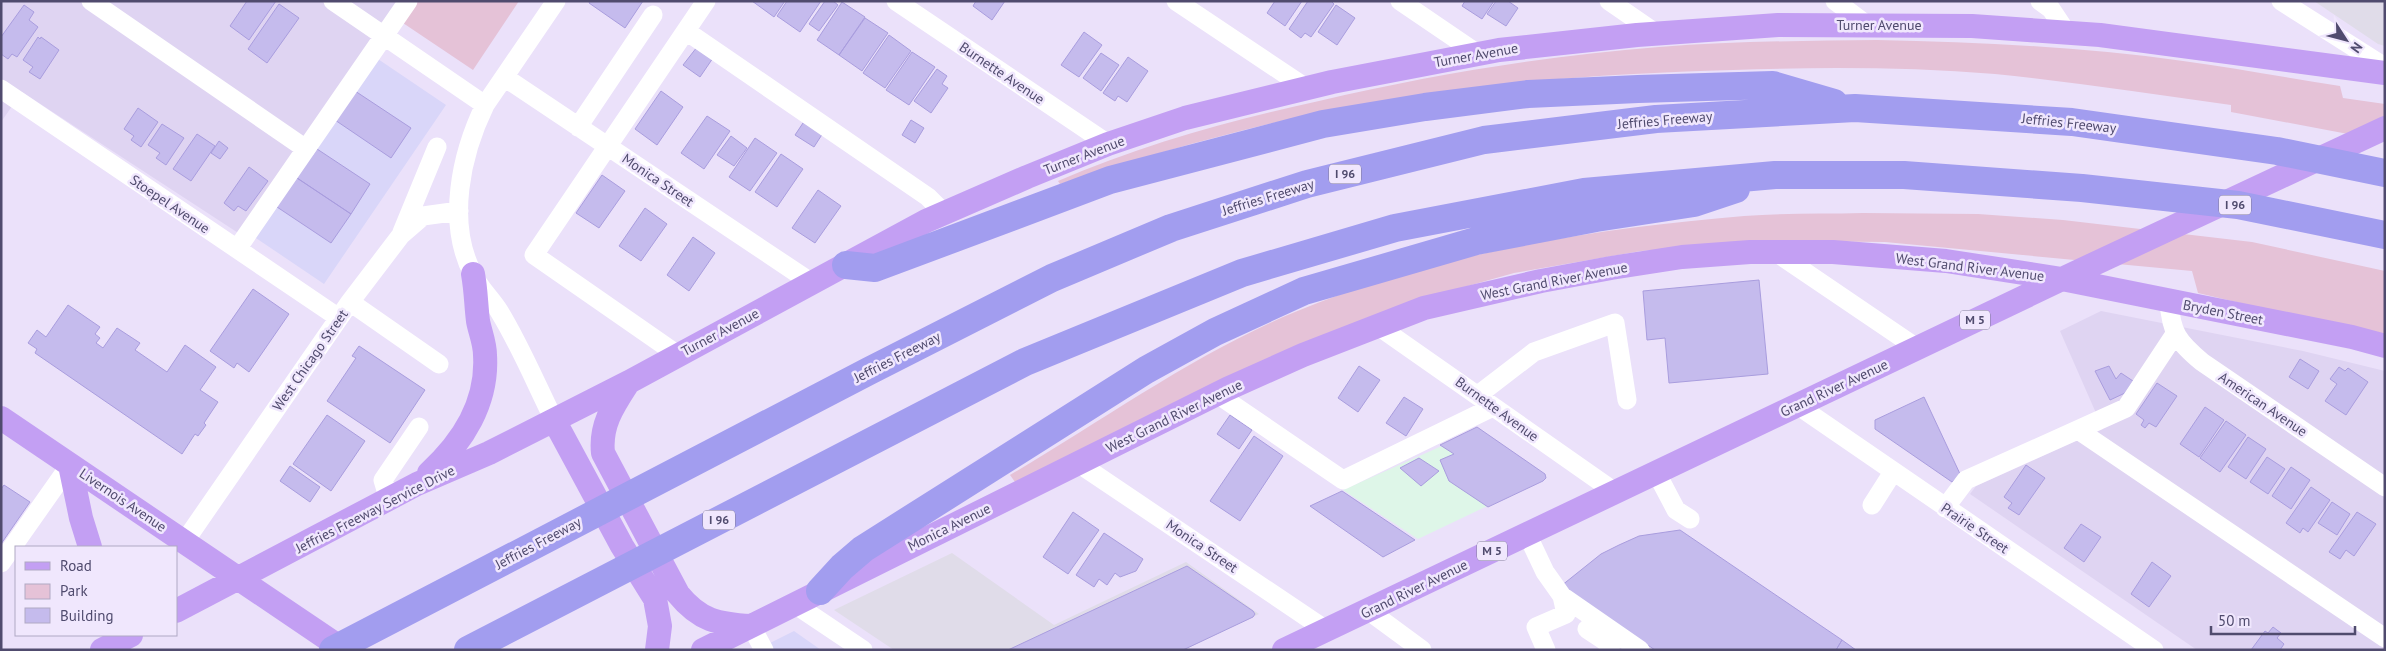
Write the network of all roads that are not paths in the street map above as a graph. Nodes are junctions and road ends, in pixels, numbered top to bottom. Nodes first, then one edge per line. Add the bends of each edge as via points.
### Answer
1 (91, 1) edge
2 (333, 1) edge
3 (408, 1) edge
4 (556, 1) edge
5 (706, 1) edge
6 (896, 1) edge
7 (1176, 1) edge
8 (1400, 1) edge
9 (1609, 1) edge
10 (1835, 1) edge
11 (2040, 1) edge
12 (2281, 1) edge
13 (653, 15) dead end
14 (1867, 25) junction
15 (686, 30) junction
16 (2067, 33) junction
17 (1657, 34) junction
18 (384, 36) junction
19 (1478, 54) junction
20 (2385, 67) edge
21 (2385, 72) edge
22 (504, 77) junction
23 (1306, 88) junction
24 (1, 90) edge
25 (486, 105) junction
26 (1855, 108) junction
27 (578, 127) junction
28 (2385, 128) edge
29 (1108, 144) junction
30 (608, 146) junction
31 (306, 149) junction
32 (2385, 173) edge
33 (1775, 175) junction
34 (459, 211) junction
35 (944, 213) junction
36 (423, 216) junction
37 (401, 235) junction
38 (2385, 235) edge
39 (236, 249) junction
40 (1777, 253) junction
41 (846, 265) junction
42 (473, 274) junction
43 (2062, 279) junction
44 (812, 283) junction
45 (2169, 301) junction
46 (350, 302) junction
47 (339, 318) junction
48 (1378, 326) junction
49 (2175, 334) junction
50 (2385, 346) edge
51 (1917, 348) junction
52 (678, 355) junction
53 (439, 364) dead end
54 (629, 382) junction
55 (1217, 394) junction
56 (1478, 395) junction
57 (1626, 400) dead end
58 (1797, 405) junction
59 (1493, 407) junction
60 (1, 418) edge
61 (419, 427) dead end
62 (559, 428) junction
63 (2078, 430) junction
64 (1078, 462) junction
65 (70, 465) junction
66 (1656, 472) junction
67 (1893, 472) junction
68 (417, 484) junction
69 (2385, 487) edge
70 (1616, 492) junction
71 (389, 500) junction
72 (1872, 505) dead end
73 (1945, 508) junction
74 (1690, 519) dead end
75 (1527, 534) junction
76 (185, 541) junction
77 (90, 546) edge
78 (1, 563) edge
79 (240, 578) junction
80 (820, 591) junction
81 (796, 605) junction
82 (1564, 605) junction
83 (178, 610) edge
84 (1369, 611) junction
85 (751, 626) junction
86 (1326, 630) junction
87 (2385, 638) edge
88 (333, 650) edge
89 (344, 650) edge
90 (468, 650) edge
91 (657, 650) edge
92 (703, 650) edge
93 (764, 650) edge
94 (863, 650) edge
95 (1284, 650) edge
96 (1422, 650) edge
97 (1546, 650) edge
98 (1608, 650) edge
99 (1640, 650) edge
100 (2154, 650) edge

1 - 31 street
2 - 18 street
3 - 18 street
4 - 22 street
5 - 15 street
6 - 29 street, Burnette Avenue
7 - 23 street
8 - 19 street
9 - 17 street
10 - 14 street
11 - 16 street
12 - 20 street
13 - 27 street
14 - 16 main road, Turner Avenue via 1972,26
14 - 17 main road, Turner Avenue via 1778,25
15 - 30 street
15 - 35 street via 928,197
16 - 21 main road, Turner Avenue
17 - 19 main road, Turner Avenue
18 - 25 street
18 - 31 street
19 - 23 main road, Turner Avenue
22 - 25 street
22 - 27 street, Monica Street
23 - 29 main road, Turner Avenue via 1185,118
24 - 39 street, Stoepel Avenue
25 - 34 street via 466,152
26 - 32 highway, Jeffries Freeway / I 96 via 2072,122 2277,151
26 - 41 highway via 1773,85 1528,94 1425,107 1323,124 1110,180 875,268
26 - 88 highway, Jeffries Freeway / I 96 via 1656,119 1484,140 1307,184 1171,228 1052,278
27 - 30 street, Monica Street
28 - 43 main road, Grand River Avenue / M 5
29 - 35 main road, Turner Avenue
30 - 44 street, Monica Street
30 - 52 street via 534,255
31 - 39 street
33 - 38 highway, I 96 via 1904,175 2082,188 2238,205
33 - 80 highway via 1694,203 1476,241 1304,291 1215,332 1146,370 863,549
33 - 90 highway, I 96 via 1584,192 1395,228 1242,273 1026,362
34 - 36 street
34 - 42 street via 464,248
35 - 41 main road, Turner Avenue
36 - 37 street, West Chicago Street
36 - 37 street via 421,191 437,148
37 - 46 street, West Chicago Street
39 - 47 street, Stoepel Avenue
40 - 43 main road, West Grand River Avenue via 1833,252 1946,261
40 - 48 main road, West Grand River Avenue via 1682,257 1541,281 1424,308
40 - 51 street
41 - 44 main road, Turner Avenue
42 - 62 street via 499,311
42 - 68 main road via 486,370 480,402 448,456
43 - 45 main road, Bryden Street
43 - 51 main road, Grand River Avenue / M 5
44 - 52 main road, Turner Avenue
45 - 49 street, American Avenue via 2170,321
45 - 50 main road, Bryden Street
46 - 47 street, West Chicago Street
46 - 53 street
47 - 76 street, West Chicago Street
48 - 55 main road, West Grand River Avenue
48 - 56 street, Burnette Avenue
49 - 63 street via 2126,408
49 - 69 street, American Avenue via 2185,348 2202,362
51 - 58 main road, Grand River Avenue / M 5
52 - 54 main road, Turner Avenue
54 - 62 main road, Jeffries Freeway Service Drive
54 - 85 main road via 607,418 603,430 603,453 678,594 688,606 722,624
55 - 59 street via 1343,480
55 - 64 main road, West Grand River Avenue
56 - 57 street via 1534,352 1615,323
56 - 59 street, Burnette Avenue
58 - 66 main road, Grand River Avenue / M 5
58 - 67 street, Prairie Street
59 - 70 street, Burnette Avenue
60 - 65 main road, Livernois Avenue
61 - 71 street via 383,480
62 - 68 main road, Jeffries Freeway Service Drive
62 - 91 main road via 622,546 655,599 660,626
63 - 73 street via 1966,480
63 - 87 street
64 - 80 main road, Monica Avenue
64 - 86 street, Monica Street
65 - 76 main road, Livernois Avenue
65 - 77 main road
65 - 78 street
66 - 70 main road, Grand River Avenue / M 5
66 - 74 street via 1676,510
67 - 72 street
67 - 73 street, Prairie Street
68 - 71 main road, Jeffries Freeway Service Drive
70 - 75 main road, Grand River Avenue / M 5
71 - 79 main road, Jeffries Freeway Service Drive
73 - 100 street, Prairie Street
75 - 82 street
75 - 84 main road, Grand River Avenue / M 5
76 - 79 main road, Livernois Avenue
79 - 83 main road, Jeffries Freeway Service Drive
79 - 89 main road, Livernois Avenue
80 - 81 main road
81 - 85 main road
81 - 94 street
82 - 97 street via 1536,627
82 - 98 street via 1611,646
82 - 99 street
84 - 86 main road, Grand River Avenue / M 5
84 - 96 street
85 - 92 main road
85 - 93 street
86 - 95 main road, Grand River Avenue / M 5

